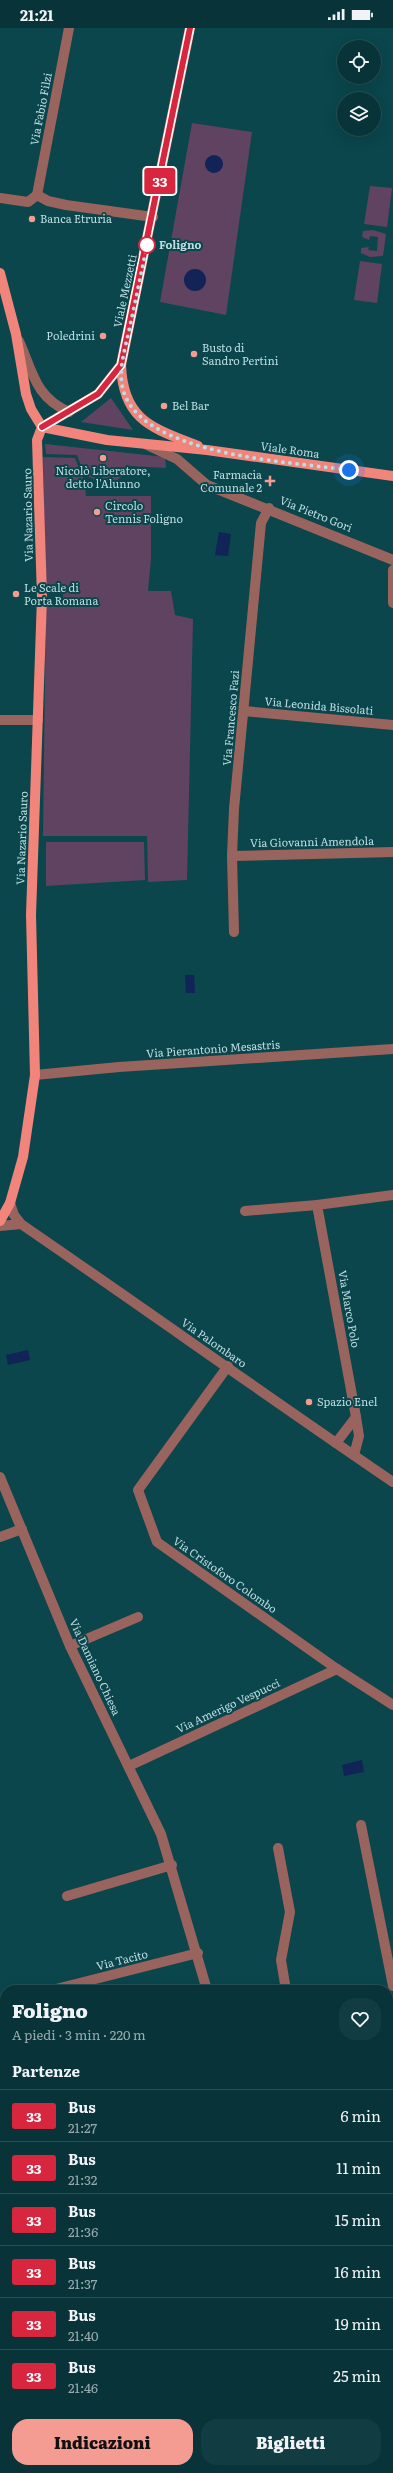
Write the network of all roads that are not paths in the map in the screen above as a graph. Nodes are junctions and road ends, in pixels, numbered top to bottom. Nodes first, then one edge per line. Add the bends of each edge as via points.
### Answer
1 (69, 28) edge
2 (190, 28) edge
3 (37, 195) junction
4 (0, 198) edge
5 (153, 217) junction
6 (0, 273) edge
7 (16, 334) junction
8 (121, 365) junction
9 (69, 412) junction
10 (42, 427) junction
11 (147, 445) junction
12 (207, 450) junction
13 (393, 476) edge
14 (269, 508) junction
15 (393, 560) edge
16 (393, 570) edge
17 (393, 603) edge
18 (244, 711) junction
19 (0, 720) edge
20 (38, 720) junction
21 (393, 725) edge
22 (393, 852) edge
23 (232, 856) junction
24 (234, 932) dead end
25 (393, 1049) edge
26 (35, 1075) junction
27 (393, 1195) edge
28 (10, 1202) junction
29 (317, 1205) junction
30 (245, 1211) dead end
31 (0, 1221) edge
32 (21, 1224) junction
33 (0, 1226) edge
34 (228, 1366) junction
35 (356, 1417) junction
36 (336, 1444) junction
37 (354, 1455) junction
38 (0, 1477) edge
39 (393, 1482) edge
40 (22, 1529) junction
41 (0, 1536) edge
42 (138, 1617) dead end
43 (70, 1646) junction
44 (337, 1668) junction
45 (393, 1705) edge
46 (129, 1766) junction
47 (361, 1825) dead end
48 (278, 1848) dead end
49 (172, 1865) junction
50 (67, 1896) dead end
51 (198, 1953) junction
52 (72, 1985) edge
53 (206, 1985) edge
54 (285, 1985) edge
55 (393, 1985) edge

1 - 3 street, Via Fabio Filzi
2 - 5 main road, Viale Mezzetti
3 - 4 street via 28,202
3 - 5 street via 48,202
5 - 8 main road, Viale Mezzetti
6 - 7 main road
7 - 9 street via 42,394 57,407
7 - 10 main road via 26,394 31,409
8 - 9 main road, Viale Mezzetti via 98,394
8 - 12 main road via 122,386 136,414 147,424
9 - 10 main road, Viale Mezzetti
10 - 11 main road
10 - 20 main road, Via Nazario Sauro via 37,440 42,597
11 - 12 main road
11 - 14 street, Via Pietro Gori via 177,459 207,485
12 - 13 main road, Viale Roma
14 - 15 street, Via Pietro Gori
14 - 18 street, Via Francesco Fazi via 262,523
16 - 17 street
18 - 21 street, Via Leonida Bissolati
18 - 23 street, Via Francesco Fazi
19 - 20 street
20 - 26 main road, Via Nazario Sauro via 31,915
22 - 23 street, Via Giovanni Amendola
23 - 24 street, Via Francesco Fazi
25 - 26 street, Via Pierantonio Mesastris
26 - 28 main road, Via Nazario Sauro via 23,1157
27 - 29 street
28 - 31 main road, Via Nazario Sauro
28 - 32 street, Via Palombaro via 14,1215
29 - 30 street
29 - 35 street, Via Marco Polo
32 - 33 street
32 - 34 street, Via Palombaro
34 - 36 street, Via Palombaro
34 - 44 street, Via Cristoforo Colombo via 138,1490 157,1542
35 - 36 street
35 - 37 street, Via Marco Polo via 359,1436
36 - 37 street, Via Palombaro
37 - 39 street, Via Palombaro
38 - 40 street, Via Damiano Chiesa
40 - 41 street
40 - 43 street, Via Damiano Chiesa
42 - 43 street
43 - 46 street, Via Damiano Chiesa
44 - 45 street, Via Cristoforo Colombo
44 - 46 street, Via Amerigo Vespucci
46 - 49 street, Via Damiano Chiesa via 161,1834
47 - 55 street
48 - 54 street via 290,1912 281,1960
49 - 50 street
49 - 51 street, Via Damiano Chiesa
51 - 52 street, Via Tacito
51 - 53 street, Via Damiano Chiesa

